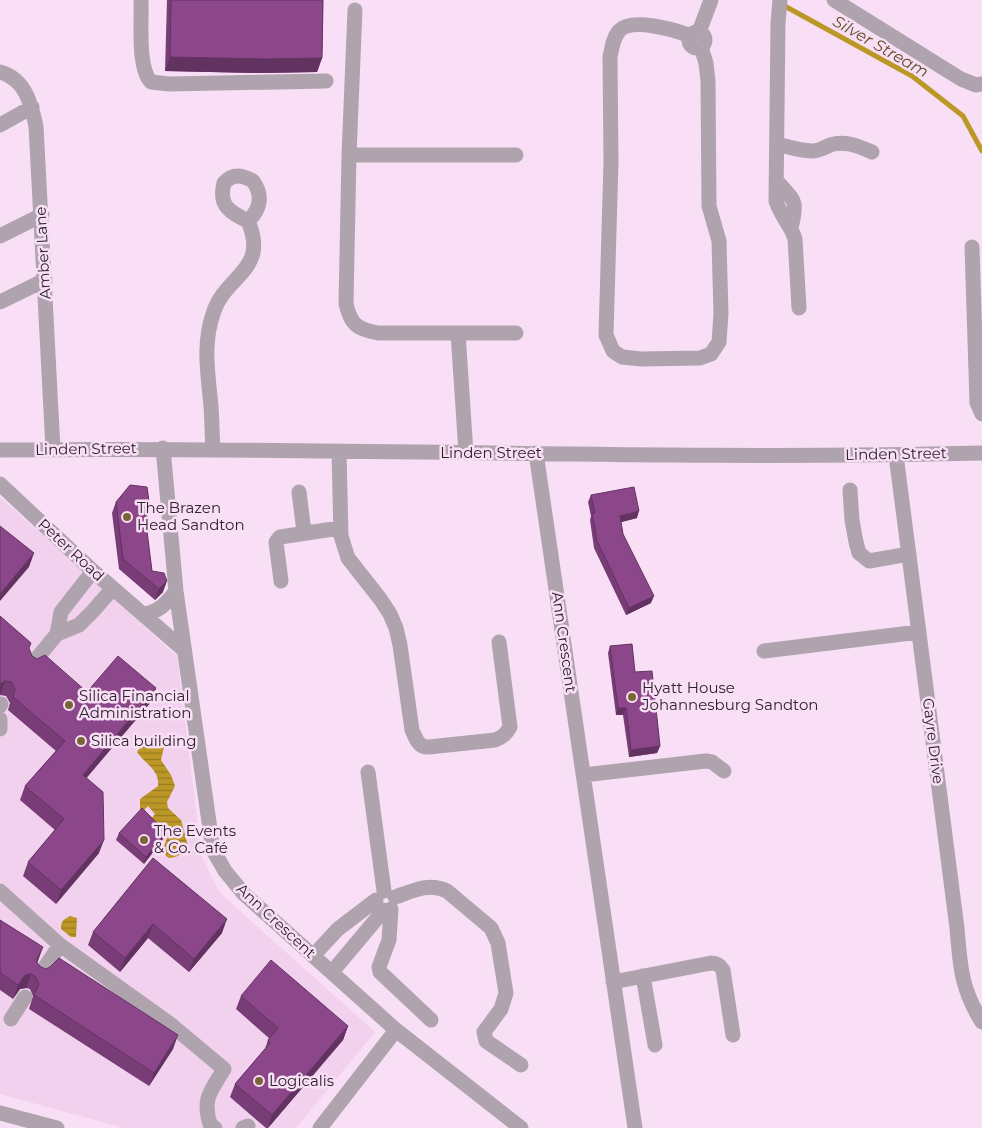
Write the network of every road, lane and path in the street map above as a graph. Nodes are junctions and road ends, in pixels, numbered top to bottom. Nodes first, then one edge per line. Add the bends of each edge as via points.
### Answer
1 (141, 0) edge
2 (711, 0) edge
3 (780, 0) edge
4 (834, 0) edge
5 (356, 10) dead end
6 (697, 39) junction
7 (0, 72) edge
8 (326, 82) dead end
9 (982, 84) edge
10 (32, 107) junction
11 (0, 125) edge
12 (777, 144) junction
13 (872, 152) dead end
14 (349, 155) junction
15 (516, 155) dead end
16 (42, 215) junction
17 (248, 221) dead end
18 (0, 236) edge
19 (972, 247) dead end
20 (45, 280) junction
21 (0, 302) edge
22 (799, 308) dead end
23 (458, 333) junction
24 (516, 333) dead end
25 (982, 414) edge
26 (163, 448) junction
27 (54, 449) junction
28 (213, 449) junction
29 (0, 450) edge
30 (339, 451) junction
31 (466, 453) junction
32 (536, 453) junction
33 (982, 453) edge
34 (896, 455) junction
35 (0, 484) edge
36 (850, 490) dead end
37 (299, 492) dead end
38 (340, 528) junction
39 (304, 532) junction
40 (909, 554) junction
41 (93, 571) junction
42 (281, 581) dead end
43 (113, 588) junction
44 (176, 591) junction
45 (144, 614) junction
46 (919, 632) junction
47 (57, 634) junction
48 (499, 642) dead end
49 (184, 650) junction
50 (764, 651) dead end
51 (33, 663) edge
52 (0, 709) edge
53 (0, 728) edge
54 (368, 772) dead end
55 (724, 772) dead end
56 (583, 775) junction
57 (0, 891) edge
58 (386, 902) junction
59 (60, 945) junction
60 (313, 956) junction
61 (41, 972) edge
62 (332, 972) junction
63 (643, 976) junction
64 (613, 982) junction
65 (25, 997) dead end
66 (11, 1019) dead end
67 (431, 1020) dead end
68 (982, 1022) edge
69 (396, 1030) junction
70 (734, 1035) dead end
71 (655, 1045) dead end
72 (521, 1065) dead end
73 (0, 1113) edge
74 (57, 1128) edge
75 (215, 1128) edge
76 (320, 1128) edge
77 (521, 1128) edge
78 (634, 1128) edge

1 - 8 street via 142,62 144,73 151,82
2 - 6 street
3 - 12 street
4 - 9 street via 961,79
5 - 14 street
6 - 6 street via 706,63 708,81 709,206 719,241 719,342 711,354 700,358 641,360 613,351 606,335 611,162 610,57 618,32 627,26 674,29
7 - 10 street, Amber Lane via 17,80
10 - 11 street
10 - 16 street, Amber Lane
12 - 13 street via 811,151 843,142
12 - 22 street via 776,201 795,239
14 - 15 street
14 - 23 street via 348,316 363,331
16 - 18 street
16 - 20 street, Amber Lane
17 - 28 street via 254,245 251,260 223,295 206,338
19 - 25 street via 977,403
20 - 21 street
20 - 27 street, Amber Lane
23 - 24 street
23 - 31 street
26 - 27 street, Linden Street
26 - 28 street, Linden Street
26 - 44 street, Ann Crescent
27 - 29 street, Linden Street
28 - 30 street, Linden Street
30 - 31 street, Linden Street
30 - 38 street
31 - 32 street, Linden Street
32 - 34 street, Linden Street
32 - 56 street, Ann Crescent
33 - 34 street, Linden Street
34 - 40 street, Gayre Drive
35 - 41 street, Peter Road
36 - 40 street via 859,553 869,561
37 - 39 street
38 - 39 street
38 - 48 street via 348,558 381,600 396,628 412,730 421,745 495,740 504,736 510,727
39 - 42 street via 280,537 276,542
40 - 46 street, Gayre Drive
41 - 43 street, Peter Road
41 - 47 street via 61,612
43 - 45 street, Peter Road
43 - 47 street via 79,625
44 - 45 street via 158,610
44 - 49 street, Ann Crescent
45 - 49 street, Peter Road
46 - 50 street
46 - 68 street, Gayre Drive via 961,970 966,991
47 - 51 street
49 - 60 street, Ann Crescent via 214,850 225,871 244,894
52 - 53 street
54 - 58 street
55 - 56 street via 706,761
56 - 64 street, Ann Crescent
57 - 59 street
58 - 60 street via 338,929
58 - 62 street
58 - 67 street via 389,940 380,972
58 - 72 street via 434,886 447,891 491,928 498,943 506,993 501,1009 484,1032 484,1037
59 - 61 street
59 - 75 street via 169,1023 224,1069 206,1107 210,1124
60 - 62 street, Ann Crescent
62 - 69 street, Ann Crescent
63 - 64 street
63 - 70 street via 719,964 723,970
63 - 71 street
64 - 78 street, Ann Crescent
65 - 66 street
69 - 76 street
69 - 77 street, Ann Crescent
73 - 74 street

